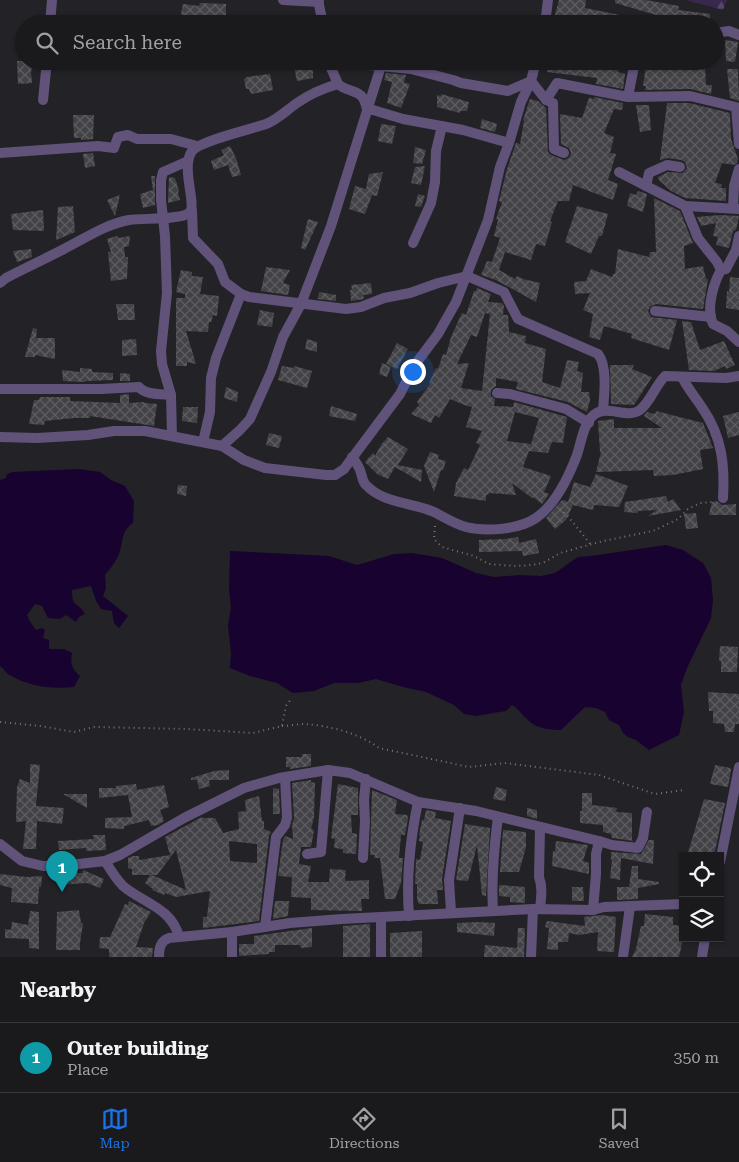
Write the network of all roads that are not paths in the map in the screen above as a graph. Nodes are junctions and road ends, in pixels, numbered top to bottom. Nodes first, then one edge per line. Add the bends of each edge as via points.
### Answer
1 (52, 0) edge
2 (283, 0) edge
3 (548, 0) edge
4 (319, 1) edge
5 (51, 15) edge
6 (321, 15) edge
7 (546, 15) edge
8 (724, 32) edge
9 (739, 36) edge
10 (46, 70) edge
11 (332, 70) edge
12 (380, 70) edge
13 (415, 70) edge
14 (533, 70) edge
15 (633, 70) edge
16 (530, 81) junction
17 (338, 84) junction
18 (628, 98) junction
19 (43, 100) dead end
20 (546, 100) junction
21 (368, 110) junction
22 (442, 126) junction
23 (509, 144) junction
24 (739, 144) edge
25 (197, 146) junction
26 (0, 153) edge
27 (564, 153) dead end
28 (188, 160) junction
29 (680, 167) dead end
30 (739, 169) edge
31 (619, 172) dead end
32 (646, 186) junction
33 (685, 206) junction
34 (736, 208) edge
35 (192, 210) junction
36 (164, 217) junction
37 (739, 236) edge
38 (413, 244) dead end
39 (721, 270) junction
40 (467, 276) junction
41 (2, 279) edge
42 (241, 294) junction
43 (301, 304) junction
44 (655, 311) dead end
45 (711, 317) junction
46 (739, 342) edge
47 (682, 376) junction
48 (739, 376) edge
49 (0, 389) edge
50 (496, 393) dead end
51 (171, 395) junction
52 (604, 412) junction
53 (589, 422) junction
54 (172, 436) junction
55 (0, 437) edge
56 (203, 442) junction
57 (222, 446) junction
58 (352, 457) junction
59 (723, 498) road end
60 (739, 767) edge
61 (328, 770) junction
62 (285, 777) junction
63 (366, 779) junction
64 (418, 802) junction
65 (460, 808) junction
66 (647, 812) dead end
67 (498, 817) junction
68 (540, 828) junction
69 (599, 841) junction
70 (0, 844) edge
71 (722, 852) edge
72 (307, 854) dead end
73 (363, 858) dead end
74 (104, 861) junction
75 (679, 904) edge
76 (630, 907) junction
77 (536, 909) junction
78 (593, 910) junction
79 (493, 911) junction
80 (451, 912) junction
81 (409, 916) junction
82 (381, 917) junction
83 (265, 927) junction
84 (232, 932) junction
85 (179, 937) junction
86 (704, 942) edge
87 (159, 957) edge
88 (232, 957) edge
89 (380, 957) edge
90 (531, 957) edge
91 (623, 957) edge
92 (702, 957) edge

1 - 5 street
2 - 4 street
3 - 7 street
4 - 6 street
8 - 9 street
10 - 19 street
11 - 17 street
12 - 21 street
13 - 16 street via 461,83 508,91
14 - 16 street
15 - 18 street
16 - 20 street
16 - 23 street
17 - 21 street via 363,97
17 - 25 street via 312,94 268,123
18 - 20 street via 557,83
18 - 24 street via 690,96 736,107
20 - 27 street via 553,103 554,149
21 - 22 street
21 - 43 street via 331,226
22 - 23 street
22 - 38 street via 431,203
23 - 40 street via 500,167 488,220
25 - 26 street via 171,139 128,135 118,137 114,148 98,146
25 - 28 street
28 - 35 street
28 - 36 street via 163,172
29 - 32 street via 667,165 649,173
30 - 34 street via 734,186
31 - 32 street
32 - 33 street
33 - 34 street
33 - 39 street via 698,238
35 - 36 street via 180,217
35 - 42 street via 193,238 218,264 225,282
36 - 41 street via 121,222
36 - 51 street via 167,293 161,351
37 - 39 street via 726,269
39 - 45 street via 714,286
40 - 43 street via 356,308
40 - 52 street via 504,292 518,319 598,354 604,369
40 - 58 street via 438,334 414,366 400,394
42 - 43 street
42 - 56 street via 216,358
43 - 57 street via 283,337 250,419
44 - 45 street
45 - 46 street via 713,324 728,331
47 - 48 street
47 - 52 street via 665,376 639,410 631,413
47 - 59 street via 686,387 704,410 723,454
49 - 51 street via 139,387 147,393
50 - 53 street via 566,409
51 - 54 street
52 - 53 street via 596,414
53 - 58 street via 567,477 552,502 536,518 505,528 466,527 422,506 393,501 376,493 364,482
54 - 55 street via 130,431 88,436
54 - 56 street
56 - 57 street
57 - 58 street via 265,468 326,475 344,469
60 - 71 street
61 - 62 street
61 - 63 street
61 - 72 street via 321,852
62 - 74 street via 244,788
62 - 83 street via 287,818 276,837
63 - 64 street
63 - 73 street
64 - 65 street
64 - 81 street via 410,838
65 - 67 street
65 - 80 street via 449,880
66 - 69 street via 638,848 612,846
67 - 68 street
67 - 79 street via 492,875
68 - 69 street
68 - 77 street via 539,877 542,889
69 - 78 street
70 - 74 street via 22,860 42,866
74 - 85 street via 122,885 174,923
75 - 76 street
76 - 78 street
76 - 91 street
77 - 78 street
77 - 79 street
77 - 90 street
79 - 80 street
80 - 81 street
81 - 82 street
82 - 83 street
82 - 89 street
83 - 84 street
84 - 85 street
84 - 88 street
85 - 87 street via 165,939 160,944
86 - 92 street

